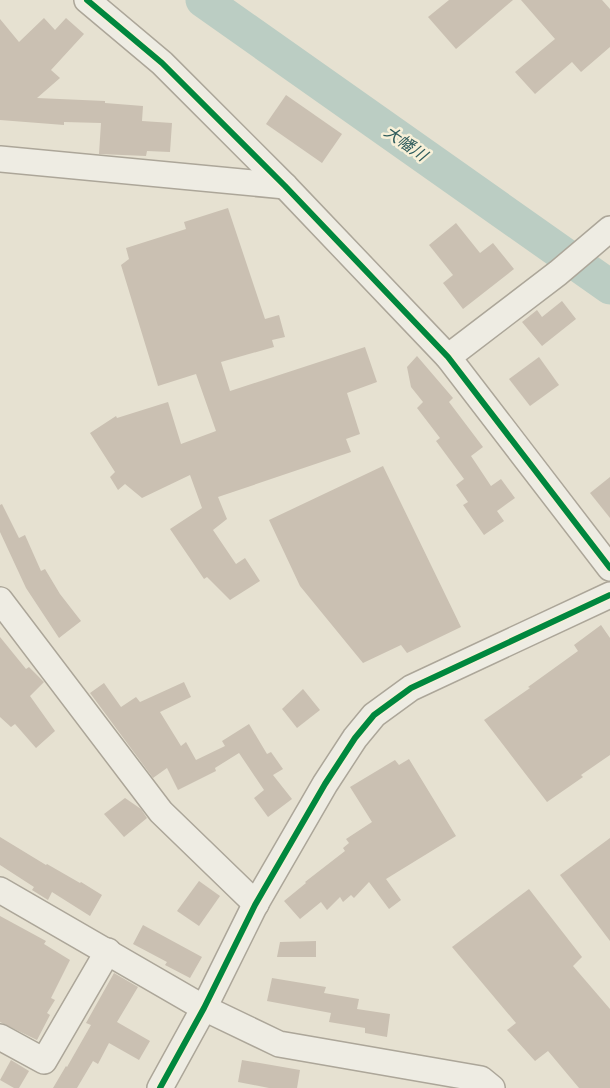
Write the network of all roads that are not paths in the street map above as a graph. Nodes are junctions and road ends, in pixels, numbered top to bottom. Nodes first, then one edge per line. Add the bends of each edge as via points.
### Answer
1 (87, 0) edge
2 (0, 159) edge
3 (285, 186) junction
4 (604, 234) edge
5 (448, 357) junction
6 (610, 568) edge
7 (610, 595) edge
8 (0, 600) edge
9 (8, 629) edge
10 (0, 890) edge
11 (256, 904) junction
12 (108, 951) junction
13 (204, 1008) junction
14 (0, 1037) edge
15 (417, 1078) edge
16 (160, 1088) edge
17 (492, 1088) edge

1 - 3 street via 162,63
2 - 3 street
3 - 5 street
4 - 5 street
5 - 6 street
7 - 11 street via 411,688 374,715 325,784
8 - 9 street
9 - 11 street via 161,812
10 - 12 street
11 - 13 street
12 - 13 street
12 - 14 street via 44,1061
13 - 15 street via 279,1044
13 - 16 street
15 - 17 street via 481,1079

